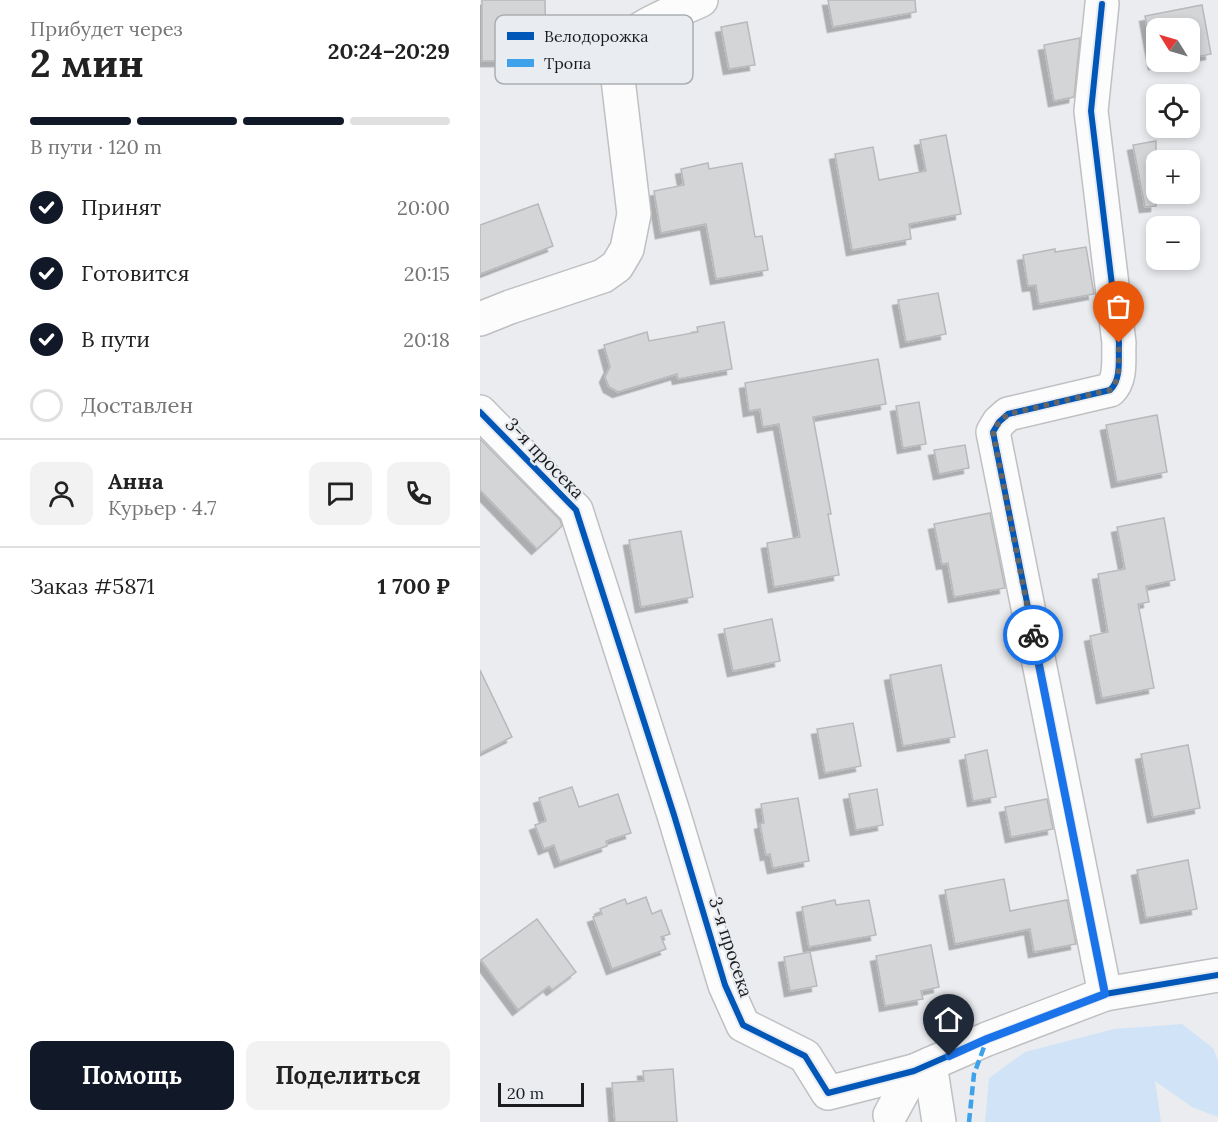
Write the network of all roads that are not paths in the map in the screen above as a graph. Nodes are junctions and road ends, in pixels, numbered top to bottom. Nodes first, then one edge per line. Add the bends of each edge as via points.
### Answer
1 (701, 0) edge
2 (1102, 4) dead end
3 (669, 15) edge
4 (619, 84) edge
5 (480, 318) edge
6 (480, 412) edge
7 (1218, 975) edge
8 (1105, 994) junction
9 (922, 1068) junction
10 (890, 1115) dead end
11 (939, 1122) edge

1 - 3 street
2 - 8 street via 1091,111 1119,343 1116,384 1110,390 1008,414 993,432
4 - 5 street via 634,214 627,249 617,267 603,276
6 - 9 street, 3-я просека via 576,510 725,985 743,1025 805,1056 828,1093
7 - 8 street, 3-я просека
8 - 9 street, 3-я просека
9 - 10 street
9 - 11 street

